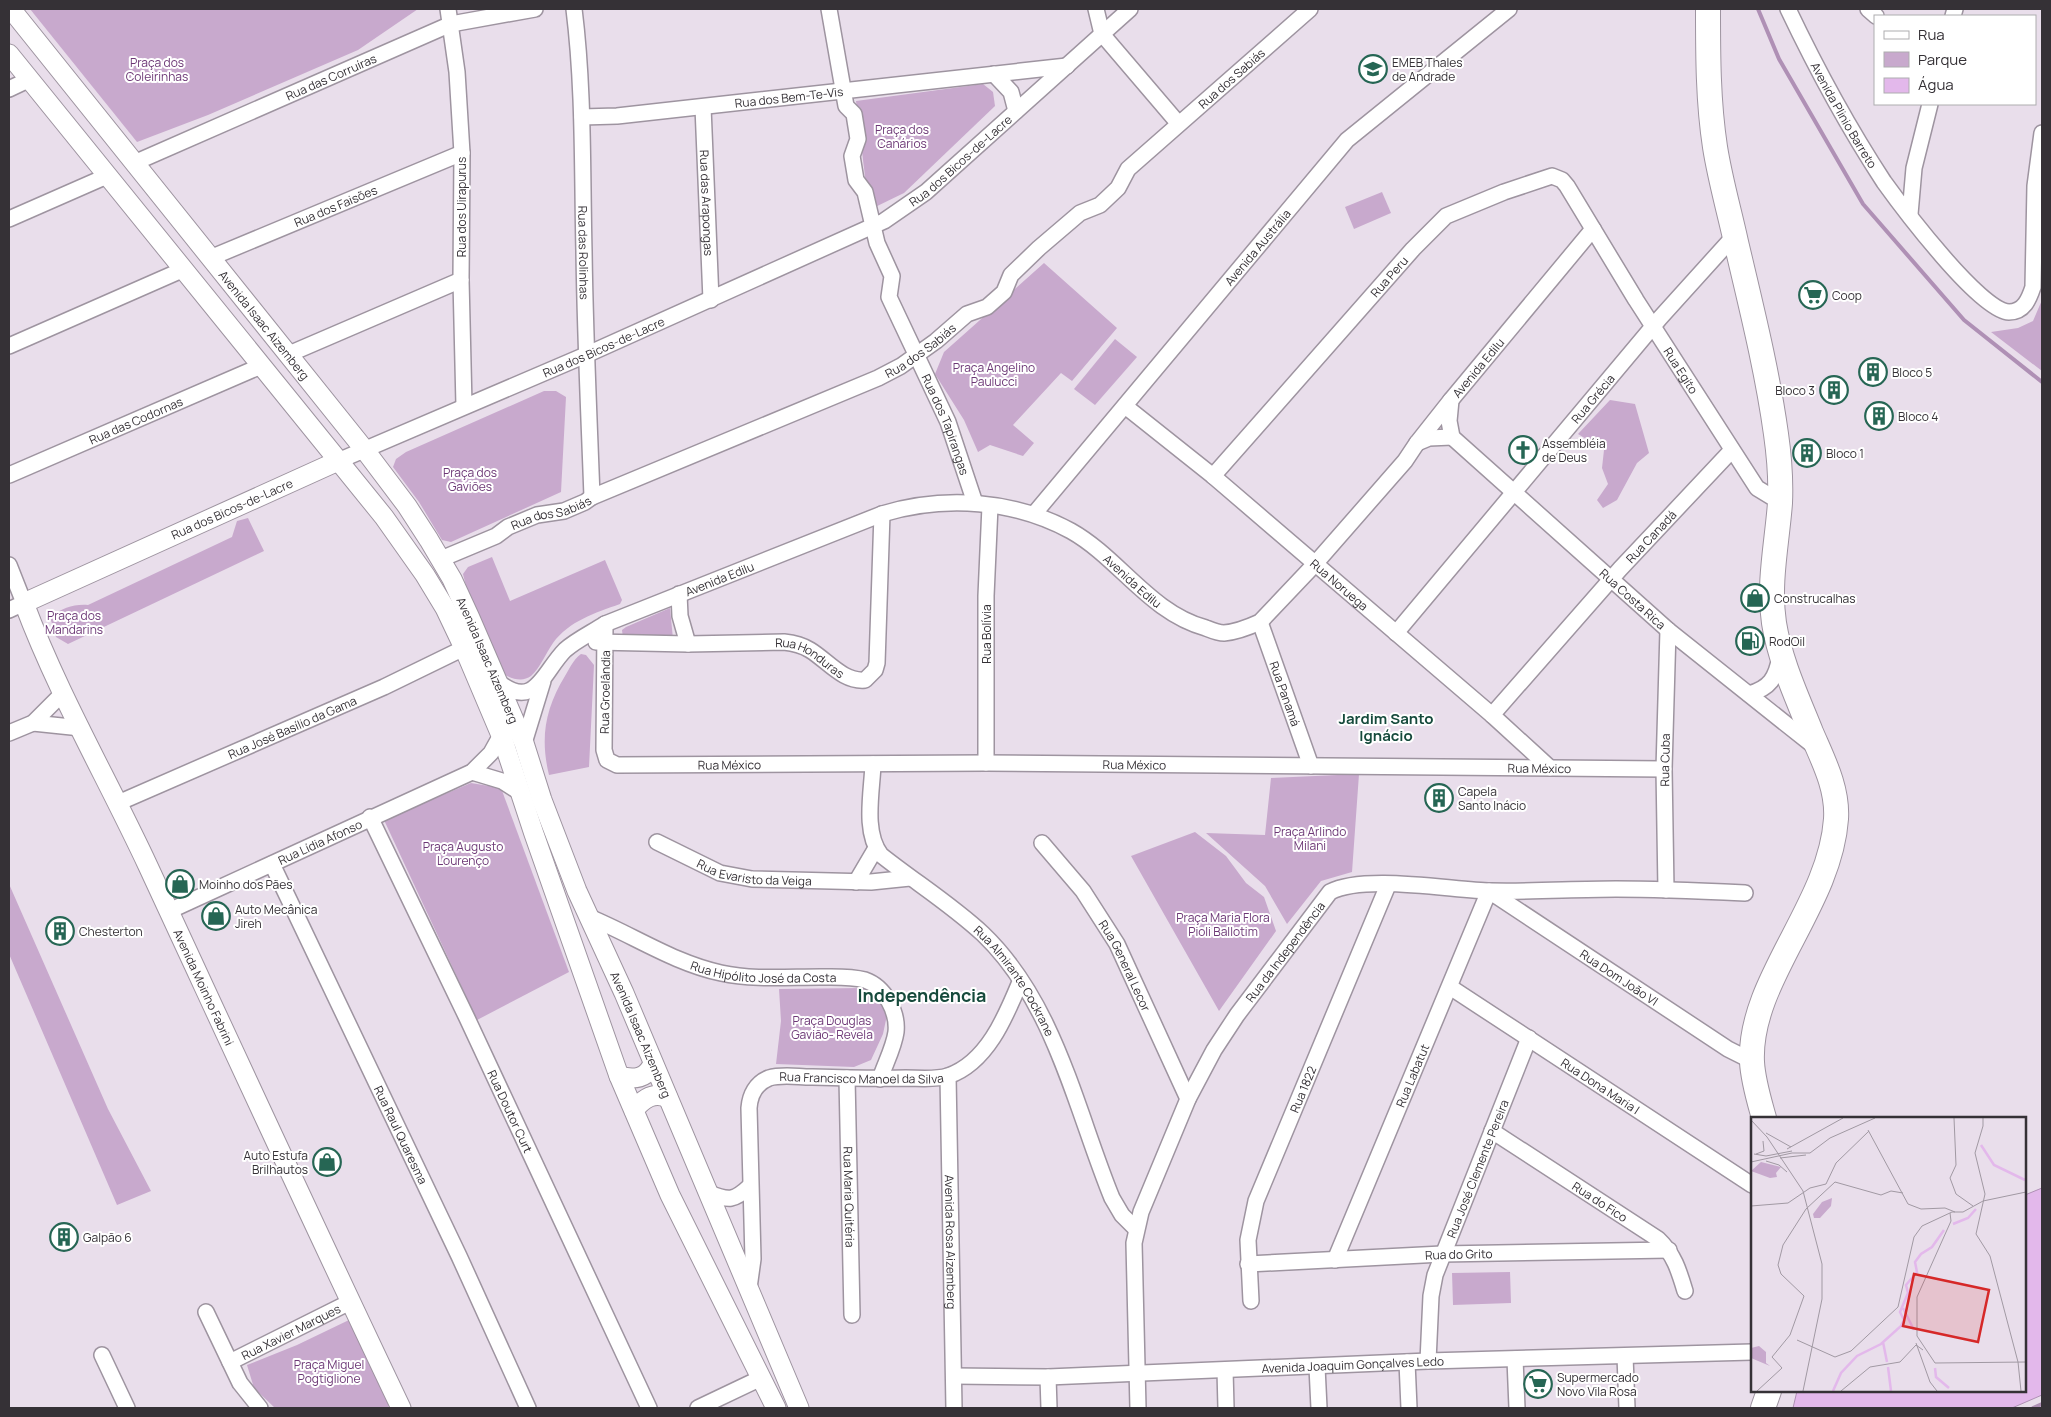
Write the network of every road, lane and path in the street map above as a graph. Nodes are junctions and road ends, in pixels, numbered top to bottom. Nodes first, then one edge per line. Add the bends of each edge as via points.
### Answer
1 (11, 9) edge
2 (535, 9) edge
3 (574, 9) edge
4 (829, 9) edge
5 (1096, 9) edge
6 (1130, 9) edge
7 (1310, 9) edge
8 (1509, 9) edge
9 (1708, 9) edge
10 (1788, 9) edge
11 (450, 16) edge
12 (1102, 34) junction
13 (9, 54) edge
14 (1067, 66) junction
15 (994, 74) junction
16 (30, 80) junction
17 (9, 89) edge
18 (843, 90) junction
19 (1930, 105) edge
20 (703, 107) junction
21 (1016, 112) junction
22 (582, 117) junction
23 (1178, 123) junction
24 (2042, 133) edge
25 (462, 152) junction
26 (134, 163) junction
27 (1914, 168) junction
28 (107, 176) junction
29 (1885, 183) junction
30 (1910, 214) junction
31 (9, 219) edge
32 (873, 226) junction
33 (1593, 229) junction
34 (1735, 235) junction
35 (210, 258) junction
36 (182, 270) junction
37 (461, 280) junction
38 (711, 300) junction
39 (1654, 326) junction
40 (9, 346) edge
41 (289, 354) junction
42 (588, 354) junction
43 (916, 354) junction
44 (261, 366) junction
45 (1451, 400) junction
46 (464, 406) junction
47 (1125, 406) junction
48 (1452, 437) junction
49 (1417, 443) junction
50 (364, 449) junction
51 (1732, 450) junction
52 (338, 460) junction
53 (9, 475) edge
54 (1213, 476) junction
55 (1514, 493) junction
56 (592, 497) junction
57 (1780, 502) junction
58 (975, 503) junction
59 (408, 506) junction
60 (990, 506) junction
61 (882, 514) junction
62 (1034, 514) junction
63 (384, 517) junction
64 (441, 559) junction
65 (9, 565) edge
66 (1314, 565) junction
67 (1611, 580) junction
68 (679, 594) junction
69 (17, 606) edge
70 (1260, 622) junction
71 (605, 624) junction
72 (1668, 630) junction
73 (1396, 633) junction
74 (580, 640) junction
75 (606, 642) junction
76 (688, 644) junction
77 (464, 648) junction
78 (1780, 653) junction
79 (497, 681) junction
80 (543, 682) junction
81 (63, 694) junction
82 (1749, 694) junction
83 (1492, 715) junction
84 (33, 723) junction
85 (81, 728) junction
86 (9, 734) edge
87 (501, 735) junction
88 (524, 743) junction
89 (1820, 752) junction
90 (607, 760) joint
91 (986, 763) junction
92 (873, 764) junction
93 (1311, 766) junction
94 (1550, 768) junction
95 (1664, 769) junction
96 (472, 772) junction
97 (521, 794) junction
98 (118, 802) junction
99 (370, 817) junction
100 (657, 842) dead end
101 (1042, 843) dead end
102 (876, 848) junction
103 (272, 864) junction
104 (910, 878) junction
105 (856, 882) junction
106 (1388, 885) junction
107 (1666, 890) junction
108 (1489, 891) junction
109 (1745, 893) dead end
110 (169, 911) junction
111 (589, 917) junction
112 (1020, 982) junction
113 (1450, 987) junction
114 (1530, 1038) junction
115 (1752, 1062) junction
116 (653, 1063) junction
117 (619, 1076) junction
118 (948, 1076) junction
119 (847, 1078) junction
120 (880, 1078) junction
121 (668, 1098) junction
122 (1188, 1099) junction
123 (634, 1110) junction
124 (1764, 1117) edge
125 (1492, 1131) junction
126 (1751, 1184) edge
127 (750, 1186) junction
128 (709, 1193) junction
129 (1136, 1229) junction
130 (1669, 1250) junction
131 (1442, 1254) junction
132 (1335, 1260) junction
133 (1248, 1264) junction
134 (749, 1288) junction
135 (1685, 1291) dead end
136 (1251, 1301) dead end
137 (350, 1302) junction
138 (206, 1312) dead end
139 (852, 1314) dead end
140 (1751, 1352) edge
141 (102, 1355) dead end
142 (1625, 1356) junction
143 (1515, 1359) junction
144 (1428, 1361) junction
145 (230, 1362) junction
146 (1407, 1362) junction
147 (1317, 1366) junction
148 (1225, 1370) junction
149 (1137, 1372) junction
150 (954, 1376) junction
151 (1048, 1377) junction
152 (761, 1378) junction
153 (1769, 1392) edge
154 (126, 1408) edge
155 (260, 1408) edge
156 (401, 1408) edge
157 (528, 1408) edge
158 (649, 1408) edge
159 (698, 1408) edge
160 (776, 1408) edge
161 (799, 1408) edge
162 (954, 1408) edge
163 (1049, 1408) edge
164 (1138, 1408) edge
165 (1226, 1408) edge
166 (1319, 1408) edge
167 (1409, 1408) edge
168 (1517, 1408) edge
169 (1627, 1408) edge
170 (1763, 1408) edge

1 - 26 street, Avenida Isaac Aizemberg
2 - 11 street, Rua das Corruíras
3 - 22 street, Rua das Rolinhas
4 - 18 street, Rua dos Tapirangas
5 - 12 street
6 - 12 street, Rua dos Bicos-de-Lacre
7 - 23 street, Rua dos Sabiás
8 - 47 street, Avenida Austrália via 1347,140
9 - 34 main road via 1708,95 1715,148
10 - 29 street, Avenida Plinio Barreto via 1820,72
11 - 25 street, Rua dos Uirapurus
11 - 26 street, Rua das Corruíras
12 - 14 street, Rua dos Bicos-de-Lacre
12 - 23 street
13 - 16 street, Avenida Isaac Aizemberg
14 - 15 street, Rua dos Bem-Te-Vis
14 - 21 street, Rua dos Bicos-de-Lacre
15 - 18 street, Rua dos Bem-Te-Vis
15 - 21 street via 1011,92
16 - 17 street
16 - 28 street, Avenida Isaac Aizemberg
18 - 20 street, Rua dos Bem-Te-Vis
18 - 32 street, Rua dos Tapirangas via 846,106 854,114 858,139 852,156 856,180 865,192
19 - 27 street
20 - 22 street, Rua dos Bem-Te-Vis
20 - 38 street, Rua das Arapongas
21 - 32 street, Rua dos Bicos-de-Lacre via 919,197
22 - 42 street, Rua das Rolinhas
23 - 43 street, Rua dos Sabiás via 1128,169 1118,188 1104,201 1080,213 1011,275 1004,292 991,303 967,314
24 - 30 street, Avenida Plinio Barreto via 2035,186 2033,287 2024,307 2007,312 1991,305 1953,269
25 - 35 street, Rua dos Faisões
25 - 37 street, Rua dos Uirapurus
26 - 35 street, Avenida Isaac Aizemberg
27 - 29 street via 1902,182
27 - 30 street
28 - 31 street
28 - 36 street, Avenida Isaac Aizemberg
29 - 30 street, Avenida Plinio Barreto
32 - 38 street, Rua dos Bicos-de-Lacre
32 - 43 street, Rua dos Tapirangas via 892,276 890,297
33 - 39 street, Rua Egito
33 - 45 street, Avenida Edilu
33 - 54 street, Rua Peru via 1568,186 1552,176 1446,216
34 - 39 street, Rua Grécia
34 - 57 main road via 1760,342 1776,435
35 - 41 street, Avenida Isaac Aizemberg
36 - 40 street
36 - 44 street, Avenida Isaac Aizemberg
37 - 41 street
37 - 46 street, Rua dos Uirapurus
38 - 42 street, Rua dos Bicos-de-Lacre
39 - 51 street, Rua Egito
39 - 55 street, Rua Grécia
41 - 50 street, Avenida Isaac Aizemberg
42 - 46 street, Rua dos Bicos-de-Lacre
42 - 56 street, Rua das Rolinhas
43 - 56 street, Rua dos Sabiás via 878,378
43 - 58 street, Rua dos Tapirangas via 948,422
44 - 52 street, Avenida Isaac Aizemberg
44 - 53 street, Rua das Codornas
45 - 48 street via 1449,421
45 - 49 street, Avenida Edilu
46 - 50 street, Rua dos Bicos-de-Lacre
47 - 54 street, Rua Noruega
47 - 62 street, Avenida Austrália
48 - 49 street via 1429,438
48 - 55 street, Rua Costa Rica
49 - 66 street, Avenida Edilu
50 - 52 street, Rua dos Bicos-de-Lacre
50 - 59 street, Avenida Isaac Aizemberg
51 - 57 street, Rua Egito via 1757,488
51 - 67 street, Rua Canadá
52 - 63 street, Avenida Isaac Aizemberg
52 - 69 street, Rua dos Bicos-de-Lacre
54 - 66 street, Rua Noruega
55 - 67 street, Rua Costa Rica
55 - 73 street, Rua Grécia
56 - 64 street, Rua dos Sabiás via 564,511 537,515
57 - 78 main road via 1772,604
58 - 60 street, Avenida Edilu
58 - 61 street, Avenida Edilu via 920,505
59 - 63 street via 390,505
59 - 64 street, Avenida Isaac Aizemberg
60 - 62 street, Avenida Edilu
60 - 91 street, Rua Bolívia via 986,596
61 - 68 street, Avenida Edilu
61 - 76 street, Rua Honduras via 877,663 871,677 857,681 850,678 797,644
62 - 70 street, Avenida Edilu via 1073,532 1093,546 1168,612 1189,624 1222,633
63 - 77 street, Avenida Isaac Aizemberg via 425,575
64 - 79 street, Avenida Isaac Aizemberg
65 - 69 street, Avenida Moinho Fabrini
66 - 70 street, Avenida Edilu
66 - 73 street, Rua Noruega
67 - 72 street, Rua Costa Rica
67 - 83 street, Rua Canadá
68 - 71 street, Avenida Edilu
68 - 76 street via 681,621
69 - 81 street, Avenida Moinho Fabrini via 38,639
70 - 93 street, Rua Panamá
71 - 74 street, Avenida Edilu
71 - 75 street, Rua Groelândia
72 - 82 street, Rua Costa Rica
72 - 95 street, Rua Cuba
73 - 83 street, Rua Noruega
74 - 75 street, Rua Honduras
74 - 80 street, Avenida Edilu via 563,653
75 - 76 street, Rua Honduras
75 - 90 street, Rua Groelândia via 604,750
77 - 87 street, Avenida Isaac Aizemberg
77 - 98 street, Rua José Basílio da Gama via 384,687
78 - 82 street via 1772,682
78 - 89 main road
79 - 80 street via 518,692 532,690
79 - 88 street, Avenida Isaac Aizemberg
80 - 88 street, Avenida Edilu
81 - 84 street
81 - 85 street, Avenida Moinho Fabrini
82 - 89 street, Rua Costa Rica
83 - 94 street, Rua Noruega
84 - 85 street
84 - 86 street
85 - 98 street, Avenida Moinho Fabrini
87 - 96 street, Rua Lídia Afonso via 491,753
87 - 97 street, Avenida Isaac Aizemberg
88 - 111 street, Avenida Isaac Aizemberg via 558,842
89 - 115 main road via 1832,783 1836,807 1831,854 1822,882 1764,1001
90 - 92 street, Rua México via 617,765
91 - 92 street, Rua México
91 - 93 street, Rua México
92 - 102 street via 871,828
93 - 94 street, Rua México
94 - 95 street, Rua México
95 - 107 street, Rua Cuba
96 - 97 street via 502,781
96 - 99 street, Rua Lídia Afonso
97 - 117 street, Avenida Isaac Aizemberg
98 - 110 street, Avenida Moinho Fabrini
99 - 103 street, Rua Lídia Afonso
99 - 158 street, Rua Doutor Curt
100 - 105 street, Rua Evaristo da Veiga via 706,867 736,877
101 - 122 street, Rua General Lecor via 1083,891 1116,944
102 - 104 street, Rua Almirante Cockrane
102 - 105 street
103 - 110 street, Rua Lídia Afonso
103 - 157 street, Rua Raul Quaresma via 460,1256
104 - 105 street, Rua Evaristo da Veiga
104 - 112 street, Rua Almirante Cockrane via 984,935
106 - 108 street, Rua da Independência
106 - 122 street, Rua da Independência via 1347,886 1330,892 1323,899 1227,1029
106 - 133 street, Rua 1822 via 1256,1201 1250,1221
107 - 108 street, Rua da Independência
107 - 109 street, Rua da Independência
108 - 113 street, Rua Labatut
108 - 115 street, Rua Dom João VI
110 - 137 street, Avenida Moinho Fabrini
111 - 116 street, Avenida Isaac Aizemberg
111 - 120 street, Rua Hipólito José da Costa via 668,955 722,973 848,977 866,981 879,989 895,1015 896,1033
112 - 118 street, Rua Francisco Manoel da Silva via 993,1037 976,1058
112 - 129 street, Rua Almirante Cockrane via 1053,1041 1112,1198
113 - 114 street, Rua Dona Maria I
113 - 132 street, Rua Labatut
114 - 125 street, Rua José Clemente Pereira
114 - 126 street, Rua Dona Maria I
115 - 124 main road
116 - 117 street via 649,1072 638,1078
116 - 121 street, Avenida Isaac Aizemberg
117 - 123 street, Avenida Isaac Aizemberg
118 - 120 street, Rua Francisco Manoel da Silva
118 - 150 street, Avenida Rosa Aizemberg
119 - 120 street, Rua Francisco Manoel da Silva
119 - 127 street, Rua Francisco Manoel da Silva via 778,1076 761,1082 750,1098
119 - 139 street, Rua Maria Quitéria
121 - 123 street via 652,1096
121 - 128 street, Avenida Isaac Aizemberg
122 - 129 street, Rua da Independência
123 - 152 street, Avenida Isaac Aizemberg via 670,1194
125 - 130 street, Rua do Fico via 1577,1184
125 - 131 street, Rua José Clemente Pereira
127 - 128 street via 741,1195 725,1200
127 - 134 street, Rua Francisco Manoel da Silva via 753,1259
128 - 134 street, Avenida Isaac Aizemberg
129 - 149 street, Rua da Independência
130 - 131 street, Rua do Grito
130 - 135 street, Rua do Fico
131 - 132 street, Rua do Grito
131 - 144 street, Rua José Clemente Pereira via 1431,1296
132 - 133 street, Rua do Grito
133 - 136 street, Rua 1822
134 - 161 street, Avenida Isaac Aizemberg
137 - 145 street, Rua Xavier Marques
137 - 156 street, Avenida Moinho Fabrini
138 - 145 street
140 - 142 street, Avenida Joaquim Gonçalves Ledo
141 - 154 street
142 - 143 street, Avenida Joaquim Gonçalves Ledo
142 - 169 street
143 - 144 street, Avenida Joaquim Gonçalves Ledo
143 - 168 street
144 - 146 street, Avenida Joaquim Gonçalves Ledo
145 - 155 street via 245,1391
146 - 147 street, Avenida Joaquim Gonçalves Ledo
146 - 167 street
147 - 148 street, Avenida Joaquim Gonçalves Ledo
147 - 166 street
148 - 149 street, Avenida Joaquim Gonçalves Ledo
148 - 165 street
149 - 151 street, Avenida Joaquim Gonçalves Ledo
149 - 164 street, Rua da Independência
150 - 151 street, Avenida Joaquim Gonçalves Ledo
150 - 162 street, Avenida Rosa Aizemberg
151 - 163 street
152 - 159 street
152 - 160 street, Avenida Isaac Aizemberg
153 - 170 main road

